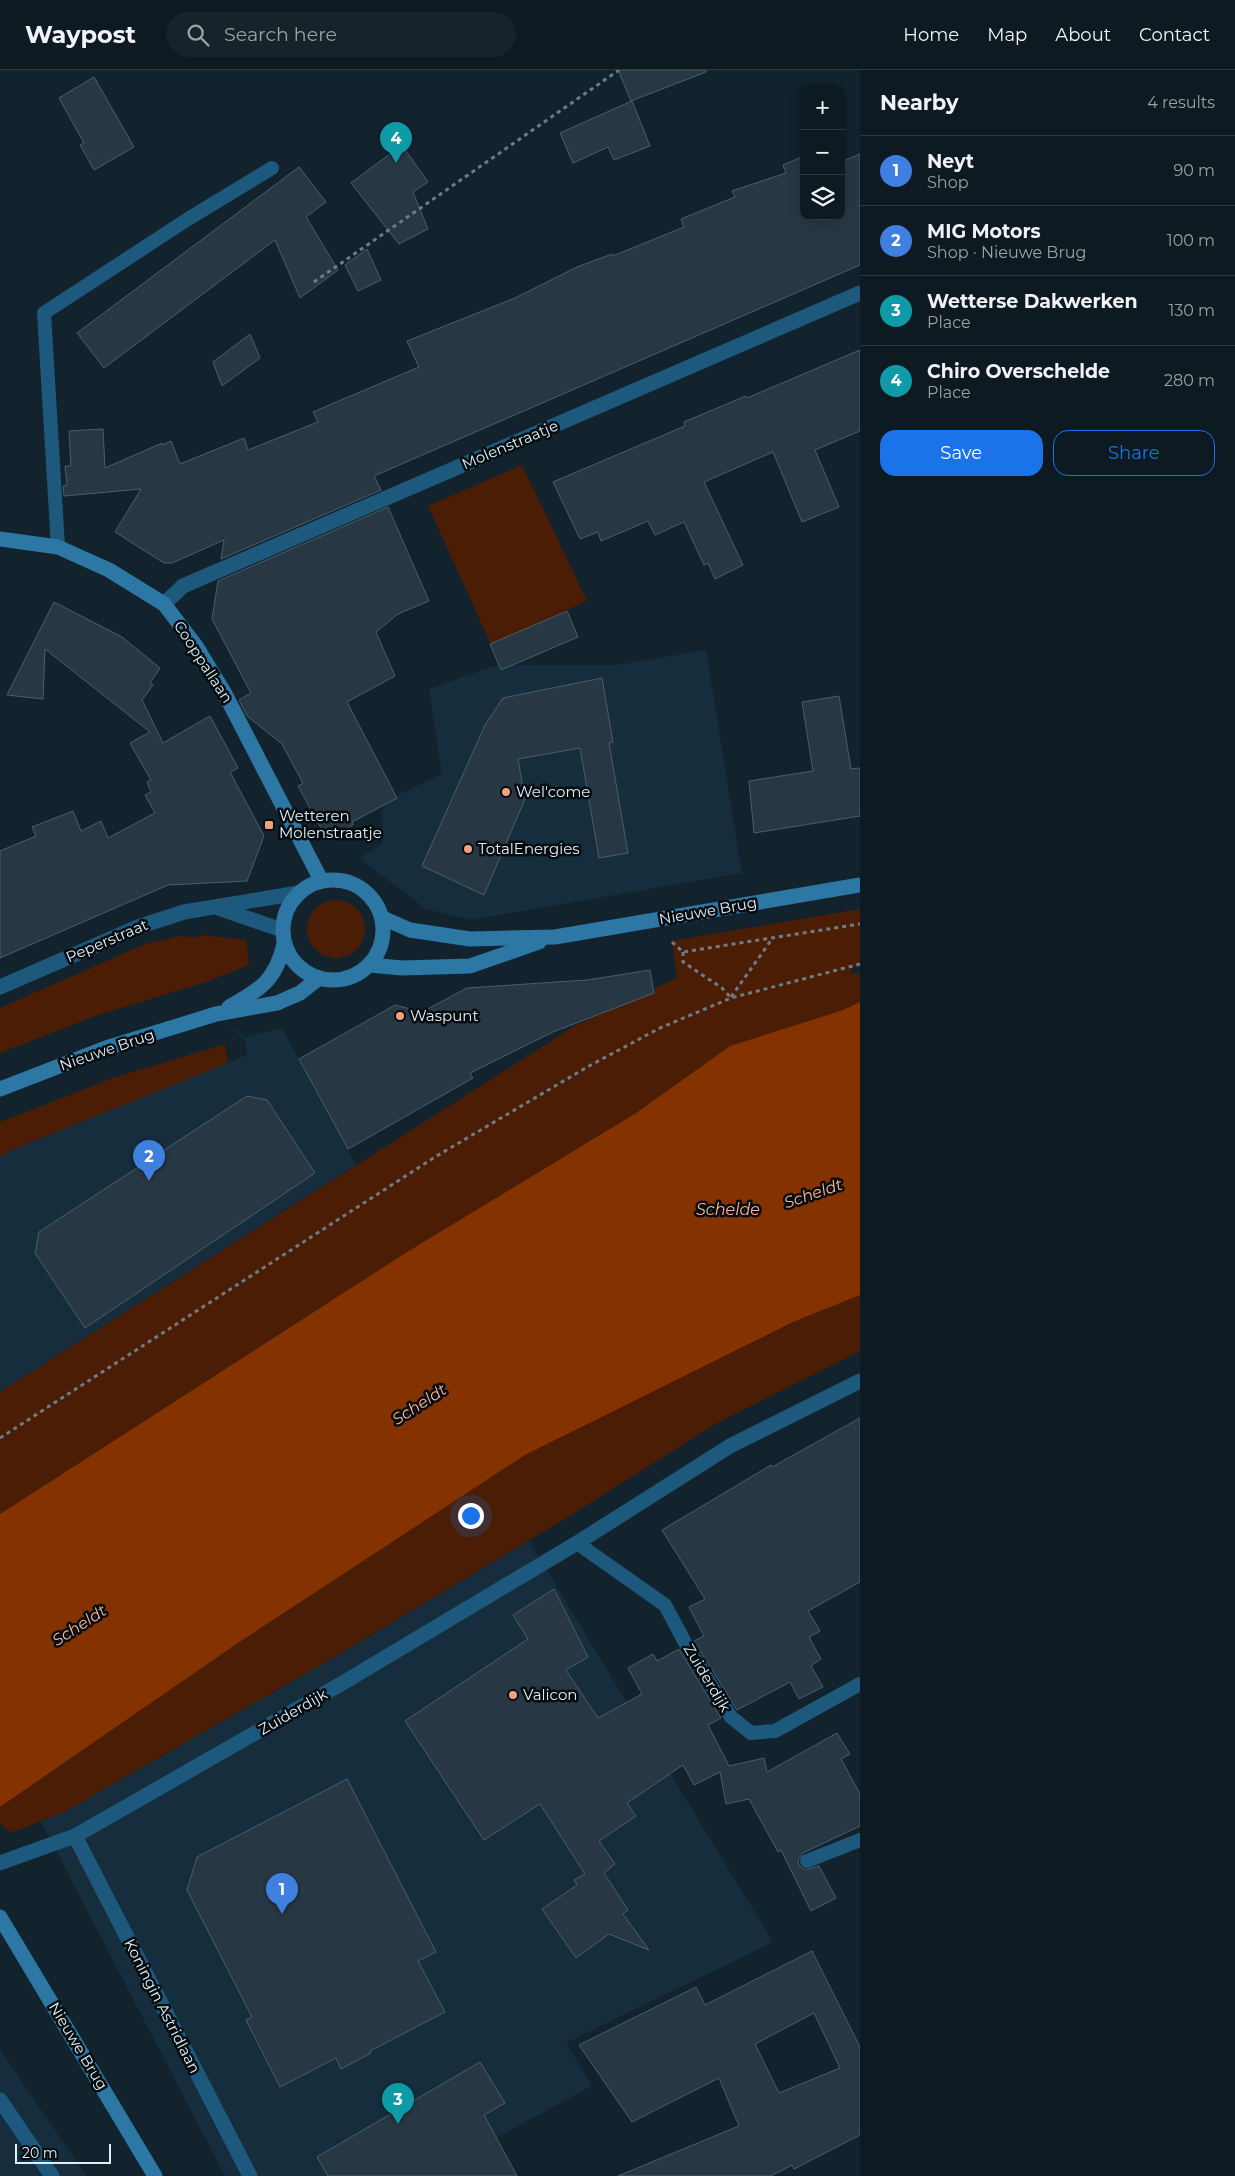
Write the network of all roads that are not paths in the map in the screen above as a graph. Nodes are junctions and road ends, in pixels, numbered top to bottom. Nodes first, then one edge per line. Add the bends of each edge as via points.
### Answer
1 (272, 168) dead end
2 (860, 293) edge
3 (0, 539) edge
4 (58, 547) junction
5 (164, 604) junction
6 (321, 880) junction
7 (860, 885) edge
8 (298, 894) junction
9 (217, 907) junction
10 (383, 918) junction
11 (283, 937) junction
12 (555, 937) junction
13 (370, 965) junction
14 (319, 978) junction
15 (0, 987) edge
16 (216, 1014) junction
17 (0, 1089) edge
18 (860, 1381) edge
19 (577, 1543) junction
20 (860, 1684) edge
21 (75, 1836) junction
22 (860, 1840) edge
23 (807, 1861) dead end
24 (0, 1863) edge
25 (0, 1917) edge
26 (0, 2100) edge
27 (52, 2176) edge
28 (155, 2176) edge
29 (250, 2176) edge

1 - 4 lane via 188,218 44,314
2 - 5 street, Molenstraatje via 183,586
3 - 4 main road, Cooppallaan
4 - 5 main road, Cooppallaan via 109,570
5 - 6 main road, Cooppallaan via 196,646 225,694
6 - 8 main road, Nieuwe Brug
6 - 10 main road via 353,883 366,891
7 - 12 main road, Nieuwe Brug
8 - 9 street, Peperstraat
8 - 11 main road, Nieuwe Brug via 287,910
9 - 11 street, Peperstraat
9 - 15 street, Peperstraat via 184,912 138,927
10 - 12 main road, Nieuwe Brug via 410,930 470,939
10 - 13 main road via 384,935
11 - 14 main road via 297,966
11 - 16 main road, Nieuwe Brug via 280,962 259,991
12 - 13 main road, Nieuwe Brug via 470,966 402,968
13 - 14 main road via 346,979
14 - 16 main road, Nieuwe Brug via 300,993 277,1003
16 - 17 main road, Nieuwe Brug via 106,1048
18 - 19 street, Zuiderdijk via 730,1446
19 - 20 lane, Zuiderdijk via 666,1605 689,1650 731,1717 751,1733 775,1731
19 - 21 street, Zuiderdijk via 346,1681
21 - 24 street, Zuiderdijk
21 - 29 street, Koningin Astridlaan
22 - 23 lane
25 - 28 main road, Nieuwe Brug
26 - 27 street

